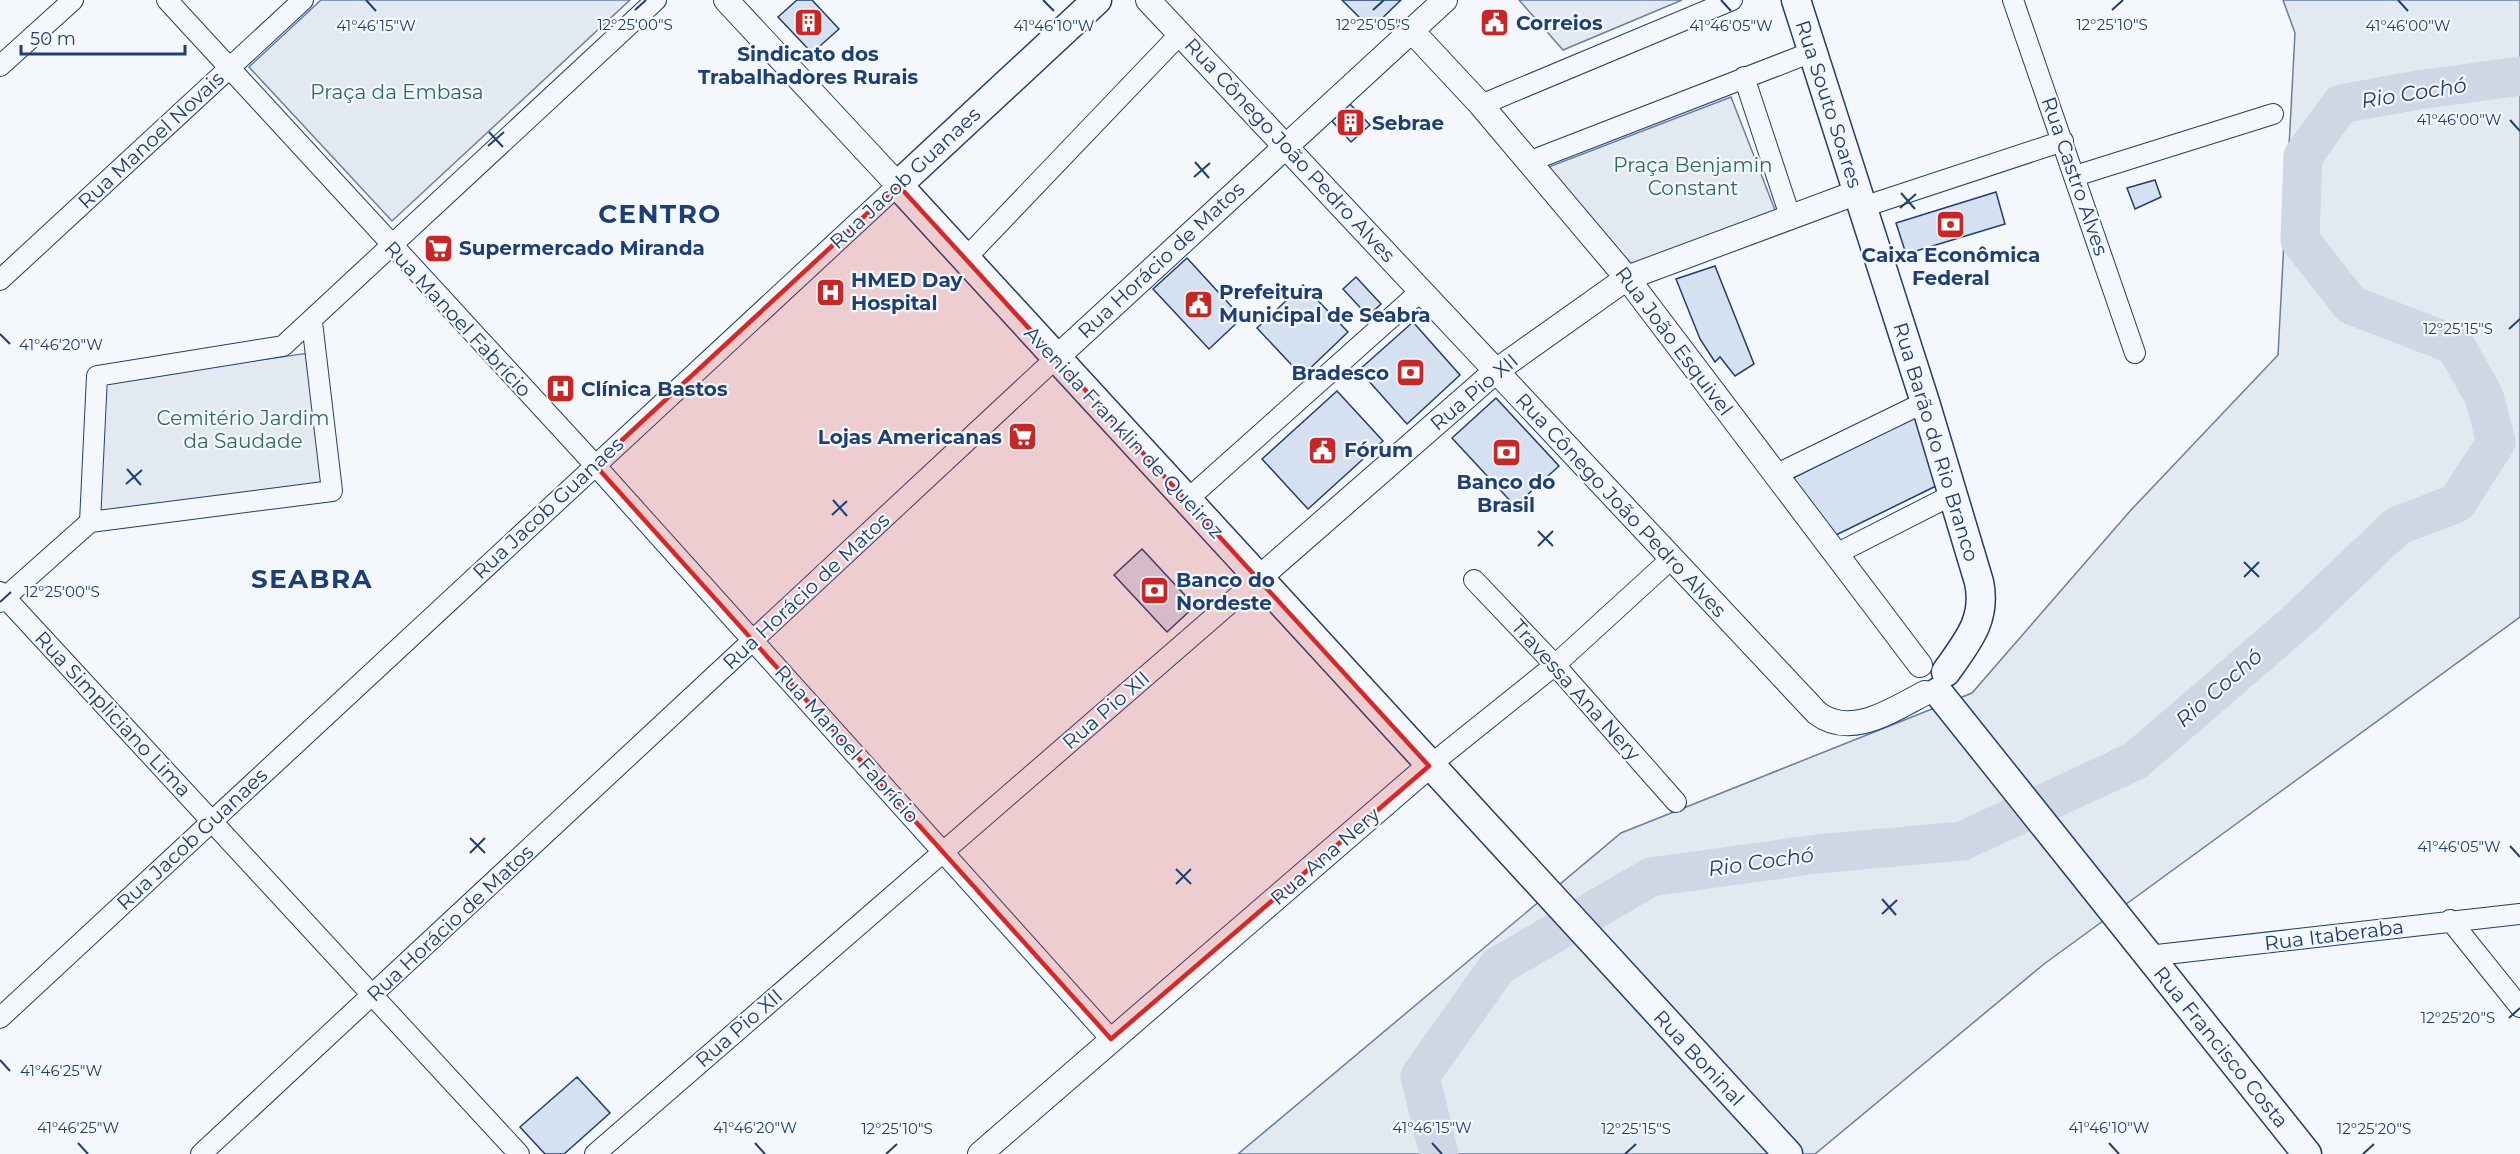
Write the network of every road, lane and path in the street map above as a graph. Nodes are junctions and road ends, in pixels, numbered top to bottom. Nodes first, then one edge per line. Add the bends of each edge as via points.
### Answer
1 (73, 0) edge
2 (167, 0) edge
3 (303, 0) edge
4 (656, 0) edge
5 (726, 0) edge
6 (1097, 0) edge
7 (1148, 0) edge
8 (1445, 0) edge
9 (1732, 0) edge
10 (1796, 0) edge
11 (2013, 0) edge
12 (1412, 31) junction
13 (1180, 34) junction
14 (1812, 52) junction
15 (0, 66) edge
16 (229, 68) junction
17 (1744, 77) junction
18 (1481, 105) junction
19 (2273, 114) dead end
20 (2063, 141) junction
21 (1286, 145) junction
22 (1528, 162) junction
23 (2075, 176) junction
24 (898, 185) junction
25 (1860, 200) junction
26 (1790, 216) junction
27 (391, 247) junction
28 (964, 260) junction
29 (1627, 278) junction
30 (0, 280) edge
31 (1422, 290) junction
32 (312, 322) junction
33 (2135, 352) dead end
34 (1056, 358) junction
35 (1496, 371) junction
36 (1925, 402) junction
37 (595, 465) junction
38 (1775, 475) junction
39 (1952, 495) junction
40 (1188, 499) junction
41 (90, 522) junction
42 (1836, 554) junction
43 (1671, 559) junction
44 (1259, 578) junction
45 (1474, 580) dead end
46 (2, 597) edge
47 (754, 640) junction
48 (1555, 665) junction
49 (1937, 687) junction
50 (1429, 766) junction
51 (1676, 802) dead end
52 (213, 821) junction
53 (943, 850) junction
54 (1521, 865) joint
55 (2520, 914) edge
56 (2450, 920) junction
57 (2141, 947) junction
58 (374, 994) junction
59 (2520, 1007) edge
60 (0, 1018) edge
61 (1112, 1038) junction
62 (201, 1154) edge
63 (519, 1154) edge
64 (595, 1154) edge
65 (980, 1154) edge
66 (1788, 1154) edge
67 (2307, 1154) edge

1 - 15 street
2 - 16 street, Rua Manoel Fabrício
3 - 16 street, Rua Manoel Novais
4 - 27 street
5 - 24 street, Avenida Franklin de Queiroz
6 - 24 main road, Rua Jacob Guanaes
7 - 13 street, Rua Cônego João Pedro Alves
8 - 12 street, Rua Horácio de Matos
9 - 18 street
10 - 14 main road, Rua Souto Soares
11 - 20 street, Rua Castro Alves
12 - 18 street, Rua João Esquivel
12 - 21 street, Rua Horácio de Matos
13 - 21 street, Rua Cônego João Pedro Alves
13 - 28 street
14 - 17 street
14 - 25 main road, Rua Souto Soares
16 - 27 street, Rua Manoel Fabrício
16 - 30 street, Rua Manoel Novais
17 - 22 street
17 - 26 street
18 - 22 street, Rua João Esquivel
19 - 23 street
20 - 23 street, Rua Castro Alves
20 - 25 street
21 - 31 street, Rua Cônego João Pedro Alves
21 - 34 street, Rua Horácio de Matos
22 - 29 street, Rua João Esquivel
23 - 33 street, Rua Castro Alves
24 - 28 main road, Avenida Franklin de Queiroz
24 - 37 street, Rua Jacob Guanaes
25 - 26 street
25 - 36 main road, Rua Barão do Rio Branco
26 - 29 street
27 - 32 street
27 - 37 street, Rua Manoel Fabrício
28 - 34 main road, Avenida Franklin de Queiroz
29 - 35 street, Rua Pio XII
29 - 38 street, Rua João Esquivel
31 - 35 street, Rua Cônego João Pedro Alves
31 - 40 street
32 - 41 street via 283,346 97,376
32 - 41 street via 332,491
34 - 40 main road, Avenida Franklin de Queiroz
34 - 47 street, Rua Horácio de Matos
35 - 43 street, Rua Cônego João Pedro Alves
35 - 44 street, Rua Pio XII
36 - 38 street
36 - 39 main road, Rua Barão do Rio Branco
37 - 47 street, Rua Manoel Fabrício
37 - 52 street, Rua Jacob Guanaes
38 - 42 street, Rua João Esquivel
39 - 42 street
39 - 49 main road, Rua Barão do Rio Branco via 1983,600 1972,633
40 - 44 main road, Avenida Franklin de Queiroz
41 - 46 street
42 - 49 street, Rua João Esquivel
43 - 48 street, Rua Ana Nery
43 - 49 street, Rua Cônego João Pedro Alves via 1828,722 1858,723
44 - 50 main road, Avenida Franklin de Queiroz
44 - 53 street, Rua Pio XII
45 - 48 street, Travessa Ana Nery
46 - 52 street, Rua Simpliciano Lima
47 - 53 street, Rua Manoel Fabrício
47 - 58 street, Rua Horácio de Matos
48 - 50 street, Rua Ana Nery
48 - 51 street, Travessa Ana Nery
49 - 57 main road, Rua Francisco Costa
50 - 54 main road, Avenida Franklin de Queiroz
50 - 61 street, Rua Ana Nery
52 - 58 street, Rua Simpliciano Lima
52 - 60 street, Rua Jacob Guanaes
53 - 61 street, Rua Manoel Fabrício
53 - 64 street, Rua Pio XII
54 - 66 main road, Rua Boninal
55 - 56 street, Rua Itaberaba
56 - 57 street, Rua Itaberaba
56 - 59 street
57 - 67 main road, Rua Francisco Costa
58 - 62 street, Rua Horácio de Matos
58 - 63 street, Rua Simpliciano Lima
61 - 65 street, Rua Ana Nery

